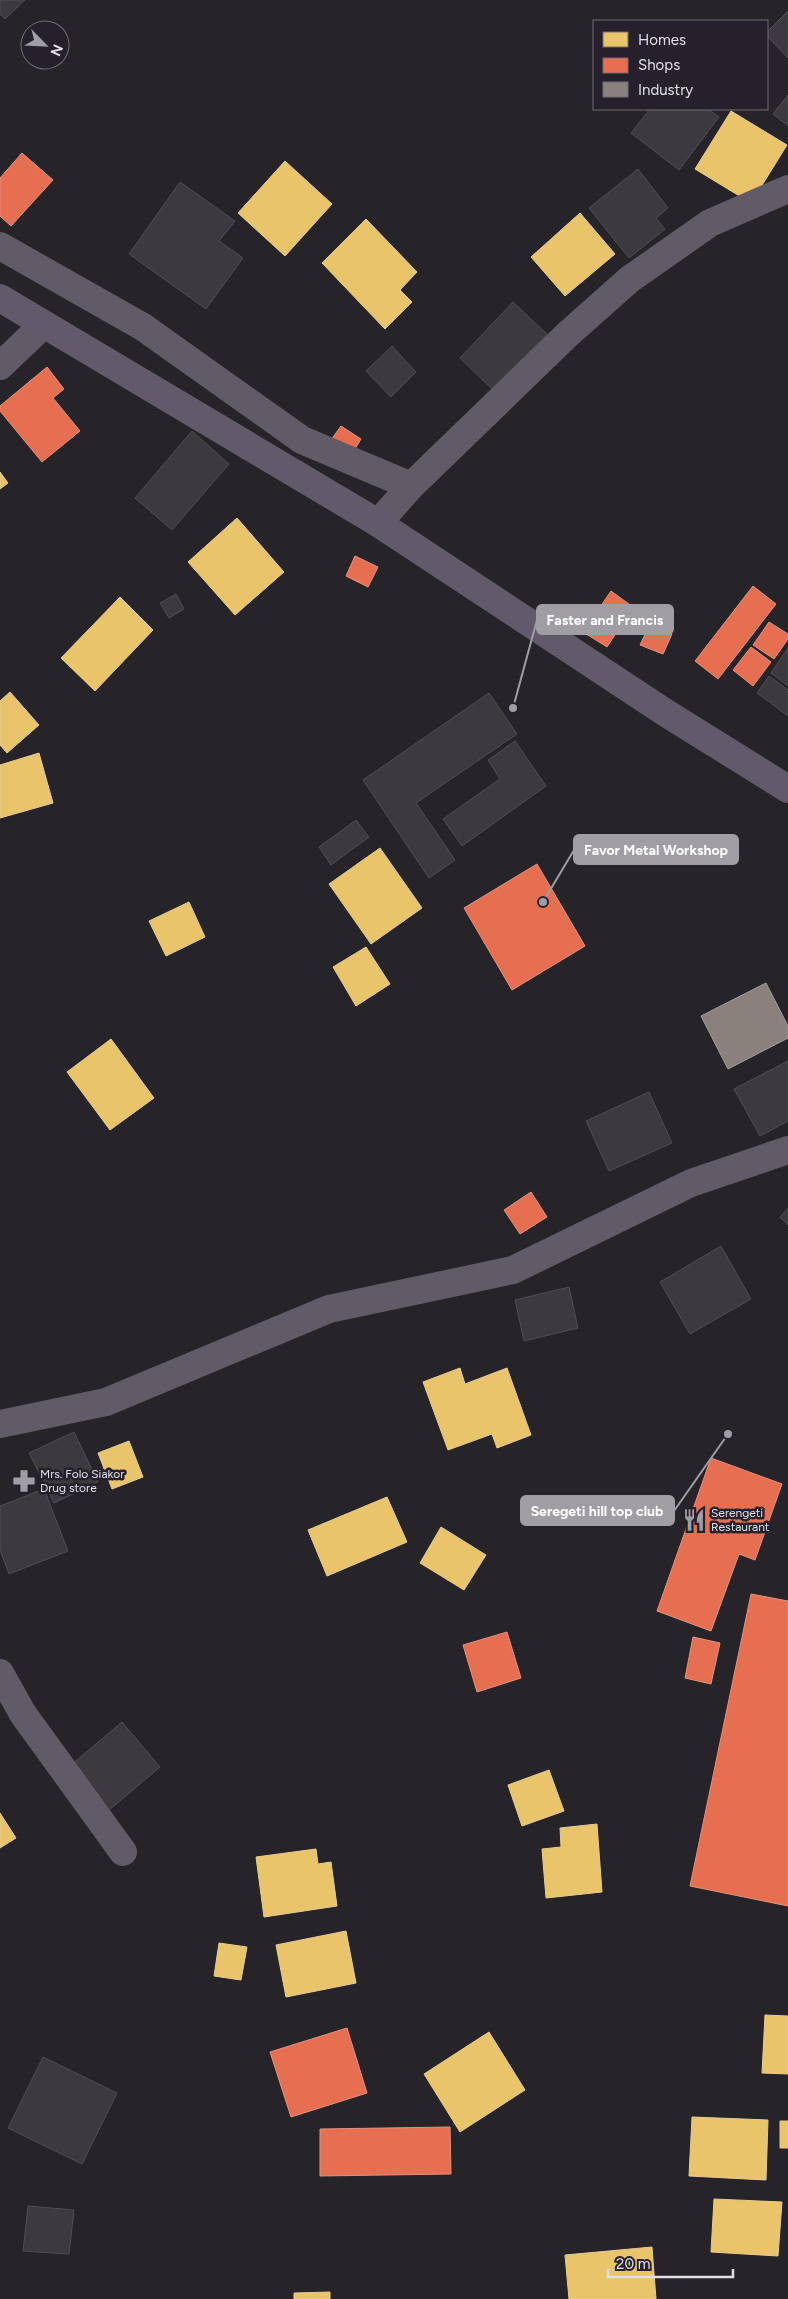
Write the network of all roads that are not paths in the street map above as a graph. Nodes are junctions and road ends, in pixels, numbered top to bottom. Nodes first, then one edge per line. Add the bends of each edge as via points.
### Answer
1 (788, 189) edge
2 (0, 246) edge
3 (0, 298) edge
4 (43, 325) junction
5 (0, 366) edge
6 (411, 486) junction
7 (378, 523) junction
8 (788, 790) edge
9 (788, 1150) edge
10 (0, 1424) edge
11 (0, 1673) edge
12 (123, 1852) dead end

1 - 6 street via 710,223 630,279 568,334
2 - 6 street via 144,327 302,440
3 - 4 main road
4 - 5 street
4 - 7 main road
6 - 7 street
7 - 8 main road
9 - 10 street via 691,1183 513,1270 329,1309 106,1402
11 - 12 street via 23,1714

